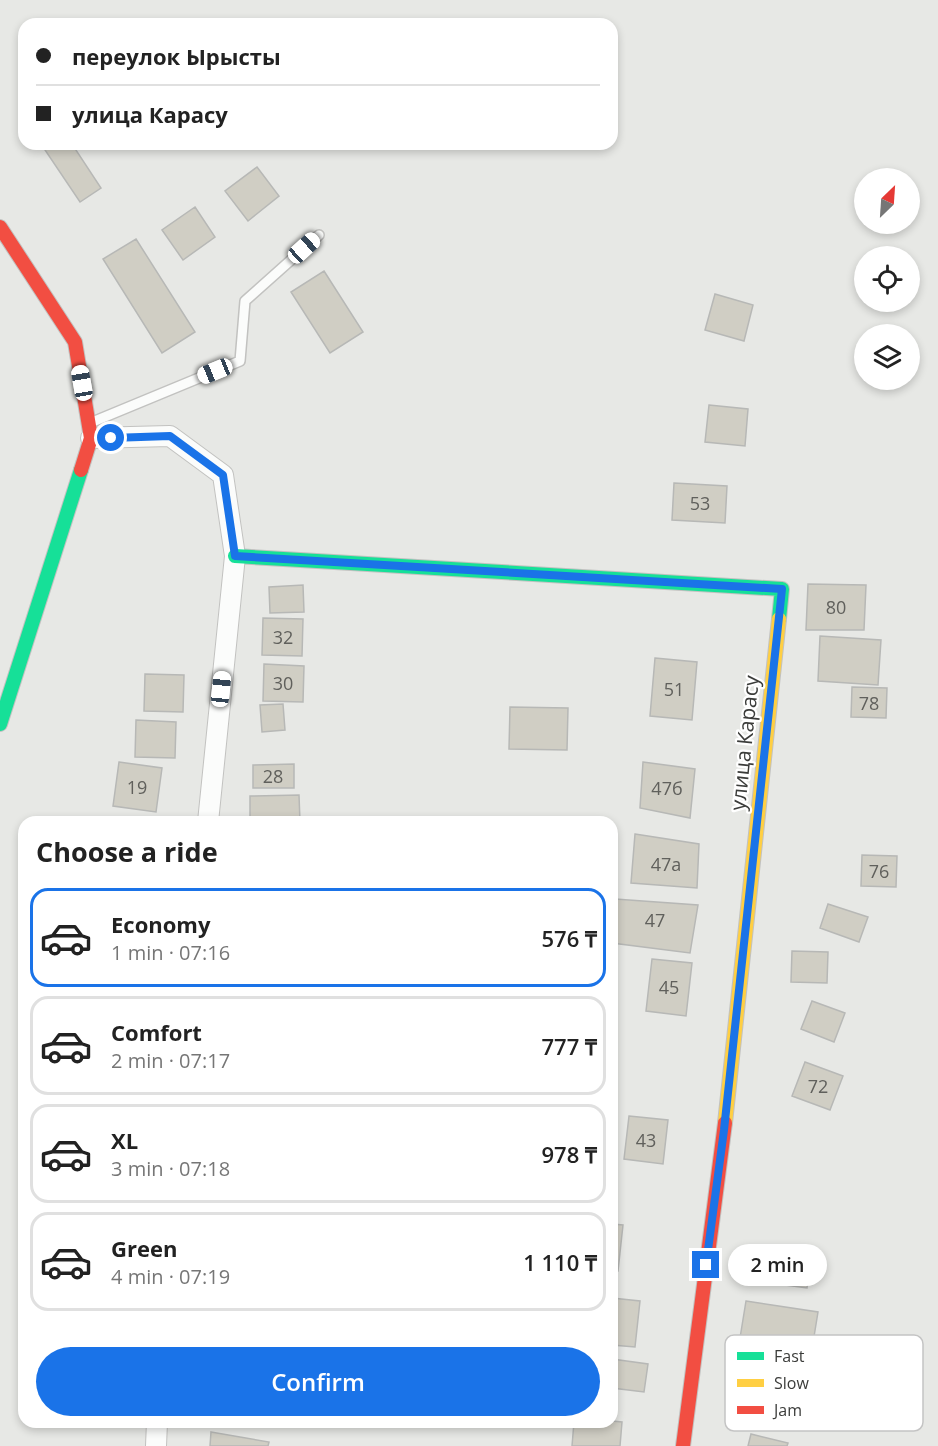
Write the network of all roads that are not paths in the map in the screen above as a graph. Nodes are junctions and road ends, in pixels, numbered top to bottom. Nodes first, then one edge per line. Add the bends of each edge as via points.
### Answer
1 (0, 227) edge
2 (319, 235) dead end
3 (89, 431) junction
4 (235, 556) junction
5 (0, 724) edge
6 (209, 816) edge
7 (157, 1428) edge
8 (156, 1446) edge
9 (683, 1446) edge

1 - 3 street via 75,342
2 - 3 lane via 245,301 240,361
3 - 4 street via 170,436 223,475
3 - 5 street
4 - 6 street
4 - 9 street, улица Карасу via 782,589 724,1130
7 - 8 street

